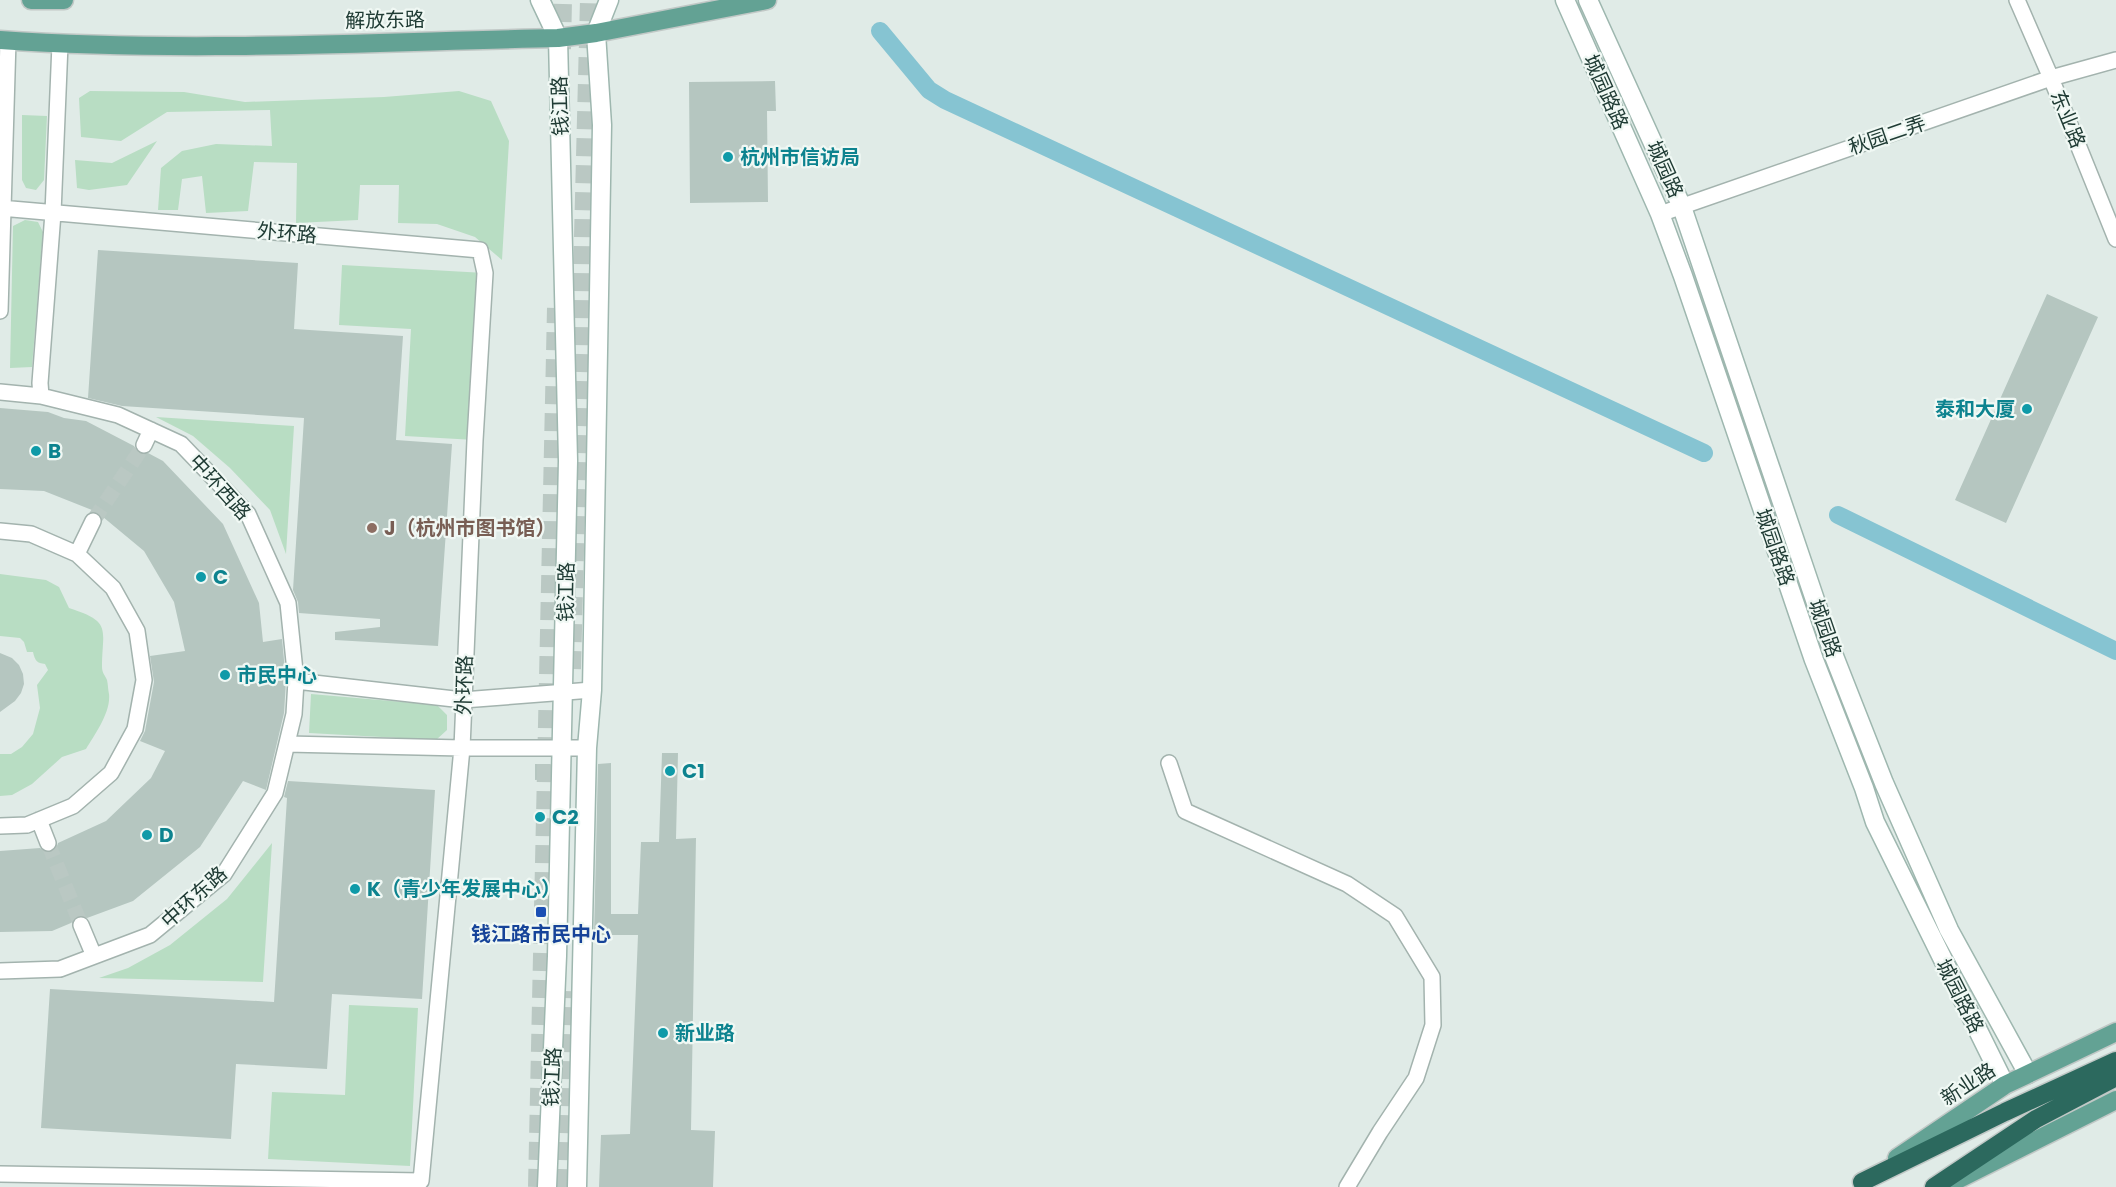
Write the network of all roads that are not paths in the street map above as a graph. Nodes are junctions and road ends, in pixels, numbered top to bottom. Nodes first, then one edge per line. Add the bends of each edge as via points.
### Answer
1 (38, 0) edge
2 (64, 0) edge
3 (540, 0) edge
4 (609, 0) edge
5 (767, 0) edge
6 (1565, 0) edge
7 (1588, 0) edge
8 (2017, 0) edge
9 (596, 33) junction
10 (558, 38) junction
11 (4, 40) edge
12 (60, 44) junction
13 (2116, 60) edge
14 (2052, 78) junction
15 (1682, 207) junction
16 (2, 208) edge
17 (53, 213) junction
18 (1660, 214) junction
19 (2116, 240) edge
20 (0, 311) edge
21 (0, 392) edge
22 (41, 396) junction
23 (151, 430) junction
24 (144, 445) tunnel mouth
25 (93, 521) tunnel mouth
26 (0, 531) edge
27 (77, 554) junction
28 (296, 681) junction
29 (592, 690) junction
30 (563, 692) junction
31 (463, 700) junction
32 (294, 714) joint
33 (287, 744) junction
34 (462, 748) junction
35 (562, 748) junction
36 (587, 748) junction
37 (1169, 763) dead end
38 (39, 820) junction
39 (0, 826) edge
40 (48, 843) tunnel mouth
41 (81, 925) tunnel mouth
42 (94, 956) junction
43 (0, 971) edge
44 (2116, 1032) edge
45 (2116, 1061) edge
46 (2028, 1074) junction
47 (2116, 1077) edge
48 (2005, 1085) junction
49 (2116, 1100) edge
50 (0, 1174) edge
51 (1857, 1185) edge
52 (547, 1187) edge
53 (577, 1187) edge
54 (1347, 1187) edge
55 (1934, 1187) edge
56 (1944, 1187) edge

1 - 2 main road
3 - 10 main road, 钱江路
4 - 9 main road, 钱江路
5 - 9 main road, 解放东路
6 - 18 main road, 城园路路
7 - 15 main road, 城园路
8 - 14 street, 东业路
9 - 10 main road, 解放东路
9 - 29 main road, 钱江路 via 602,125
10 - 12 main road, 解放东路 via 180,47
10 - 30 main road, 钱江路 via 568,461
11 - 12 main road, 解放东路
11 - 16 street
12 - 17 street
13 - 14 street, 秋园二弄
14 - 15 street, 秋园二弄
14 - 19 street, 东业路
15 - 18 street, 秋园二弄
15 - 46 main road, 城园路 via 1834,656 1884,783 1949,930
16 - 17 street, 外环路
16 - 20 street
17 - 22 street
17 - 31 street, 外环路 via 480,250 484,273
18 - 48 main road, 城园路路 via 1814,660 1875,822
21 - 22 street, 中环西路
22 - 23 street, 中环西路 via 118,415
23 - 24 street
23 - 28 street, 中环西路 via 181,444 248,514 288,603
25 - 27 street
26 - 27 street via 31,534
27 - 38 street via 113,588 123,605 137,632 144,680 135,729 111,773 73,806
28 - 31 street
28 - 32 street, 中环西路
29 - 30 street
29 - 36 main road, 钱江路
30 - 31 street
30 - 35 main road, 钱江路
31 - 34 street, 外环路
32 - 33 street, 中环东路
33 - 34 street
33 - 42 street, 中环东路 via 275,793 224,874 150,935
34 - 35 street
34 - 50 street, 外环路 via 421,1181
35 - 36 street
35 - 52 main road, 钱江路
36 - 53 main road, 钱江路
37 - 54 street via 1185,811 1347,884 1395,916 1432,977 1433,1025 1416,1078
38 - 39 street via 27,825
38 - 40 street
41 - 42 street
42 - 43 street, 中环东路 via 60,969
44 - 46 main road, 新业路
45 - 51 highway
46 - 48 main road, 新业路
47 - 55 highway via 2036,1119
48 - 51 main road, 新业路
49 - 56 main road

